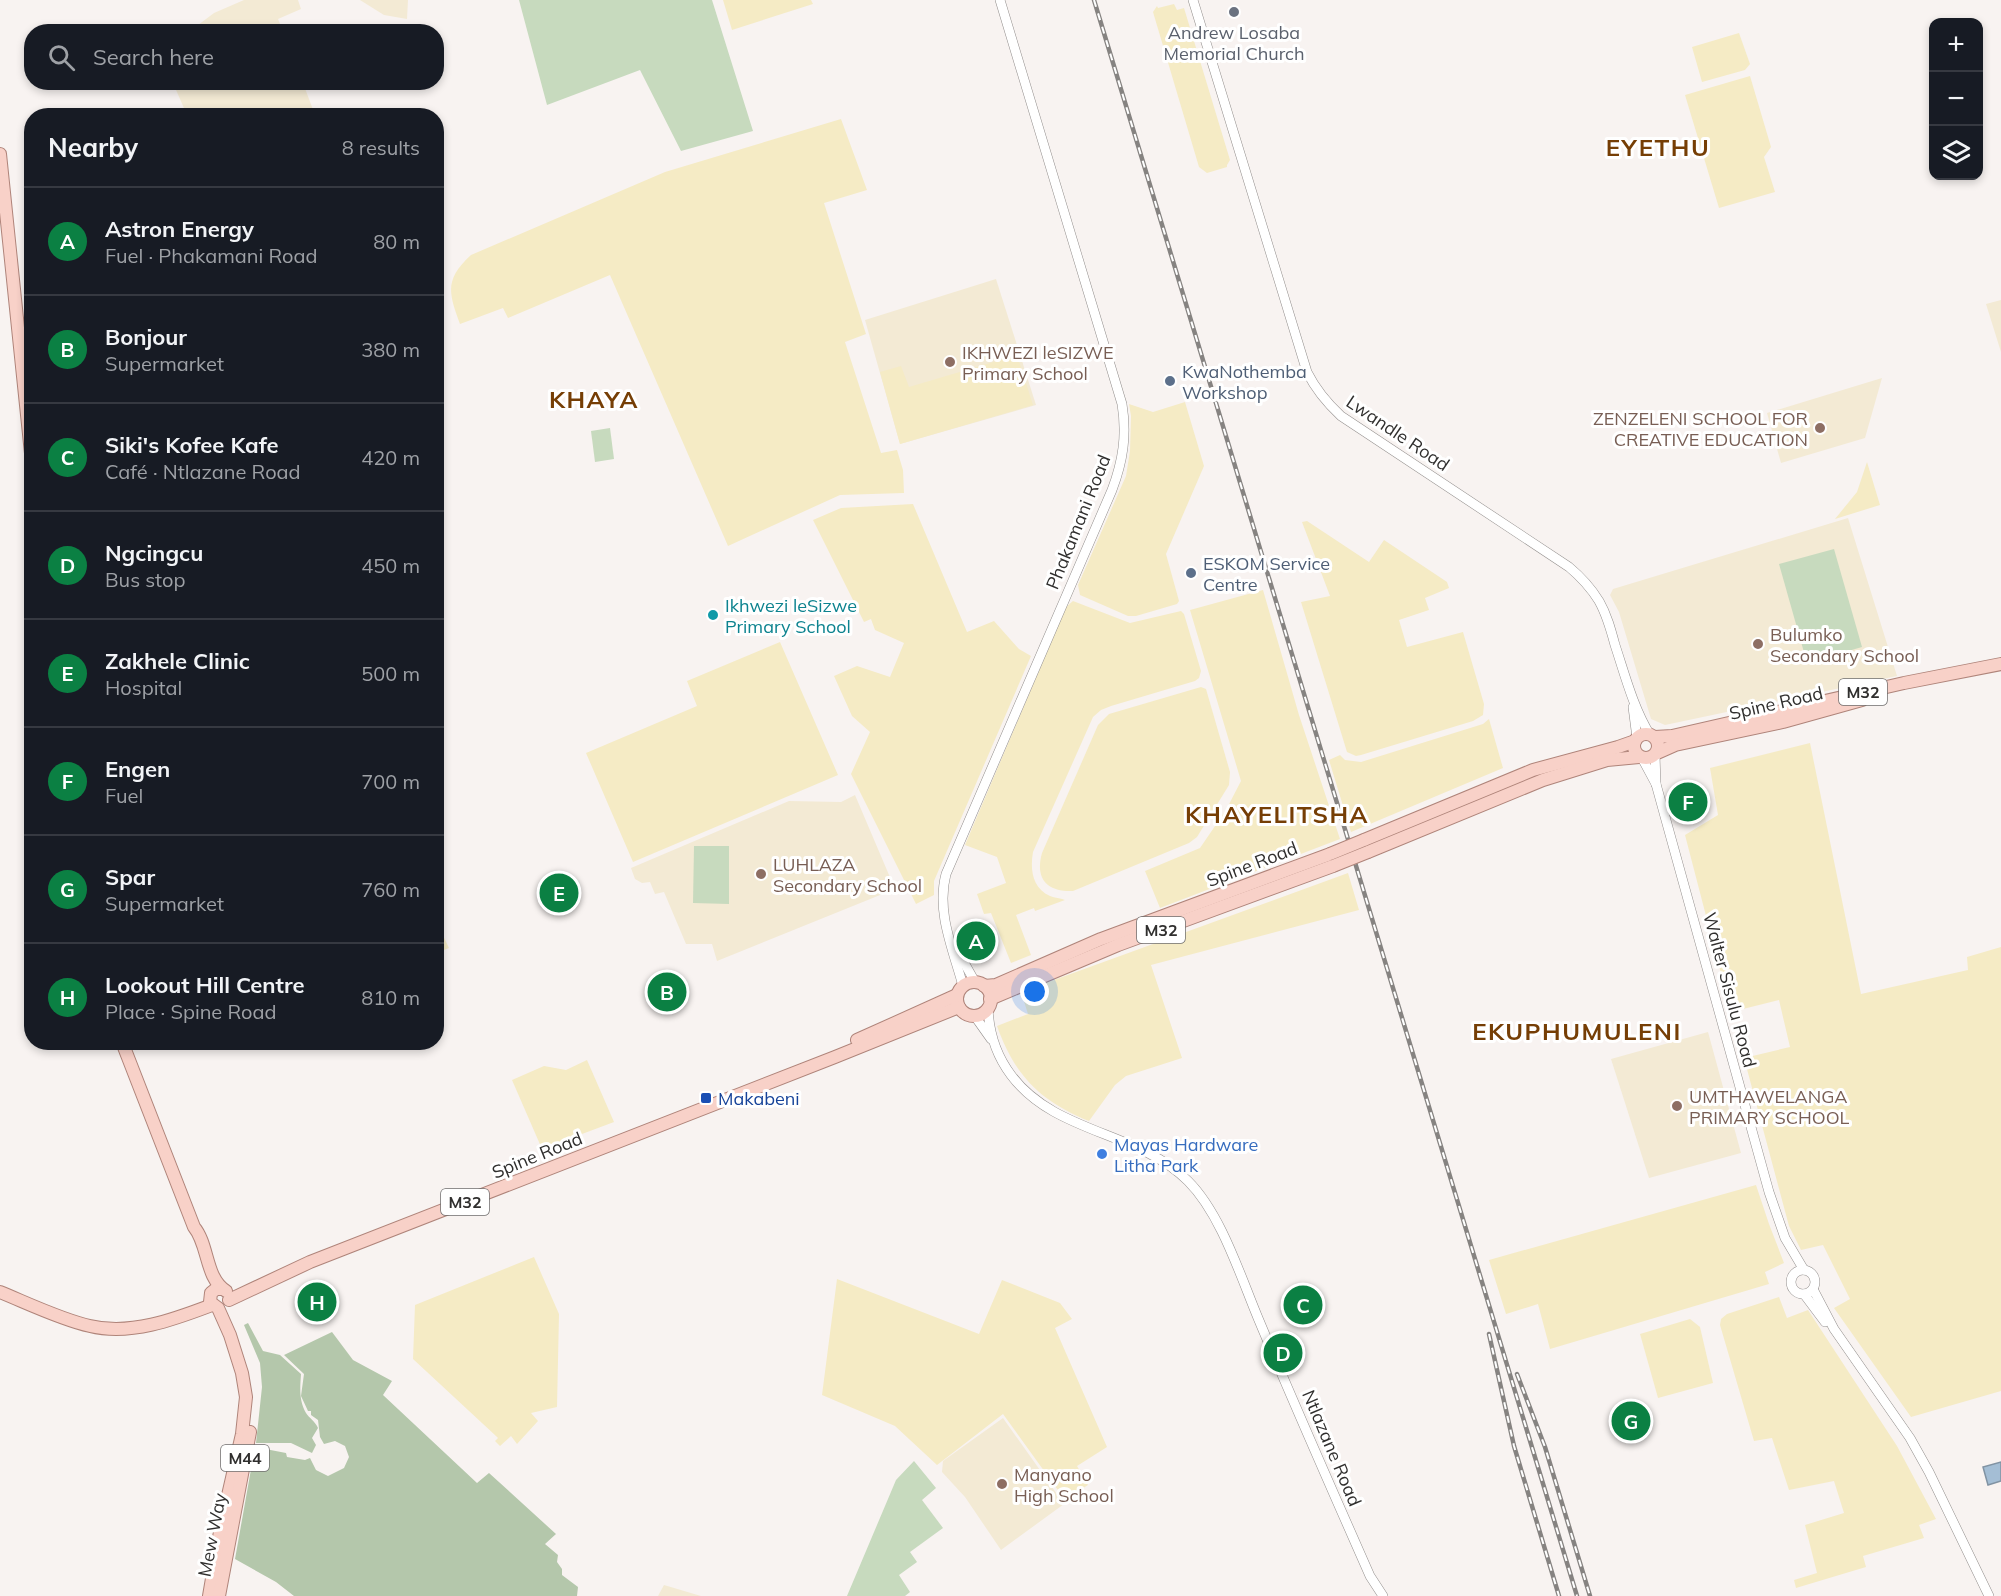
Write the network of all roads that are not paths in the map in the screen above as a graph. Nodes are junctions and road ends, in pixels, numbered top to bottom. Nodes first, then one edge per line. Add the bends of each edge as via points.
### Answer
1 (1000, 0) edge
2 (1193, 0) edge
3 (0, 154) edge
4 (24, 386) edge
5 (2001, 664) edge
6 (1938, 677) junction
7 (1630, 690) junction
8 (1652, 736) junction
9 (1636, 739) junction
10 (1656, 754) junction
11 (1641, 758) junction
12 (1656, 784) junction
13 (1366, 846) junction
14 (1332, 860) junction
15 (968, 991) junction
16 (989, 1003) junction
17 (974, 1016) junction
18 (993, 1041) junction
19 (125, 1050) edge
20 (1800, 1272) junction
21 (1814, 1289) junction
22 (0, 1292) edge
23 (1803, 1294) junction
24 (219, 1298) junction
25 (1834, 1329) junction
26 (244, 1465) junction
27 (220, 1526) junction
28 (220, 1593) edge
29 (209, 1596) edge
30 (1383, 1596) edge
31 (1989, 1596) edge

1 - 15 street, Phakamani Road via 1122,404 1125,437 1112,490 942,888 941,901
2 - 7 street, Lwandle Road via 1305,365 1316,388 1341,416 1581,578 1604,609
3 - 4 main road
5 - 6 main road, Spine Road / M32
6 - 8 main road, Spine Road / M32 via 1672,736
6 - 10 main road, Spine Road / M32 via 1828,710 1675,745
7 - 8 street, Lwandle Road
7 - 9 street, Lwandle Road
8 - 9 main road, Spine Road / M32 via 1643,734
8 - 10 main road via 1658,744
9 - 11 main road via 1634,750
9 - 13 main road, Spine Road / M32 via 1527,772
10 - 11 main road, Spine Road / M32
10 - 12 street, Walter Sisulu Road
11 - 12 street, Walter Sisulu Road
11 - 13 main road, Spine Road / M32 via 1607,760 1544,780
12 - 20 street, Walter Sisulu Road via 1768,1187
13 - 14 main road, Spine Road / M32, bridge
14 - 15 main road, Spine Road / M32 via 1101,939 996,985
14 - 16 main road, Spine Road / M32 via 1119,945
15 - 16 main road via 988,990
15 - 17 main road via 964,1012
15 - 24 main road, Spine Road / M32 via 775,1079
16 - 17 main road, Spine Road / M32
16 - 18 street, Ntlazane Road
17 - 18 street, Ntlazane Road
18 - 30 street, Ntlazane Road via 1012,1077 1035,1100 1064,1118 1161,1159 1203,1198 1370,1576
19 - 24 main road, Mew Way / M44 via 194,1227 201,1260
20 - 21 street via 1810,1272 1815,1278
20 - 23 street via 1791,1280 1793,1288
21 - 23 street
21 - 25 street
22 - 24 main road, Spine Road / M32 via 91,1327 117,1328 171,1320
23 - 25 street
24 - 26 main road, Mew Way / M44 via 243,1350 251,1384
24 - 27 main road, Mew Way / M44 via 246,1397 242,1434
25 - 31 street via 1910,1438
26 - 27 main road via 234,1489 228,1521
26 - 28 main road, Mew Way / M44
27 - 28 main road
27 - 29 main road, Mew Way / M44

